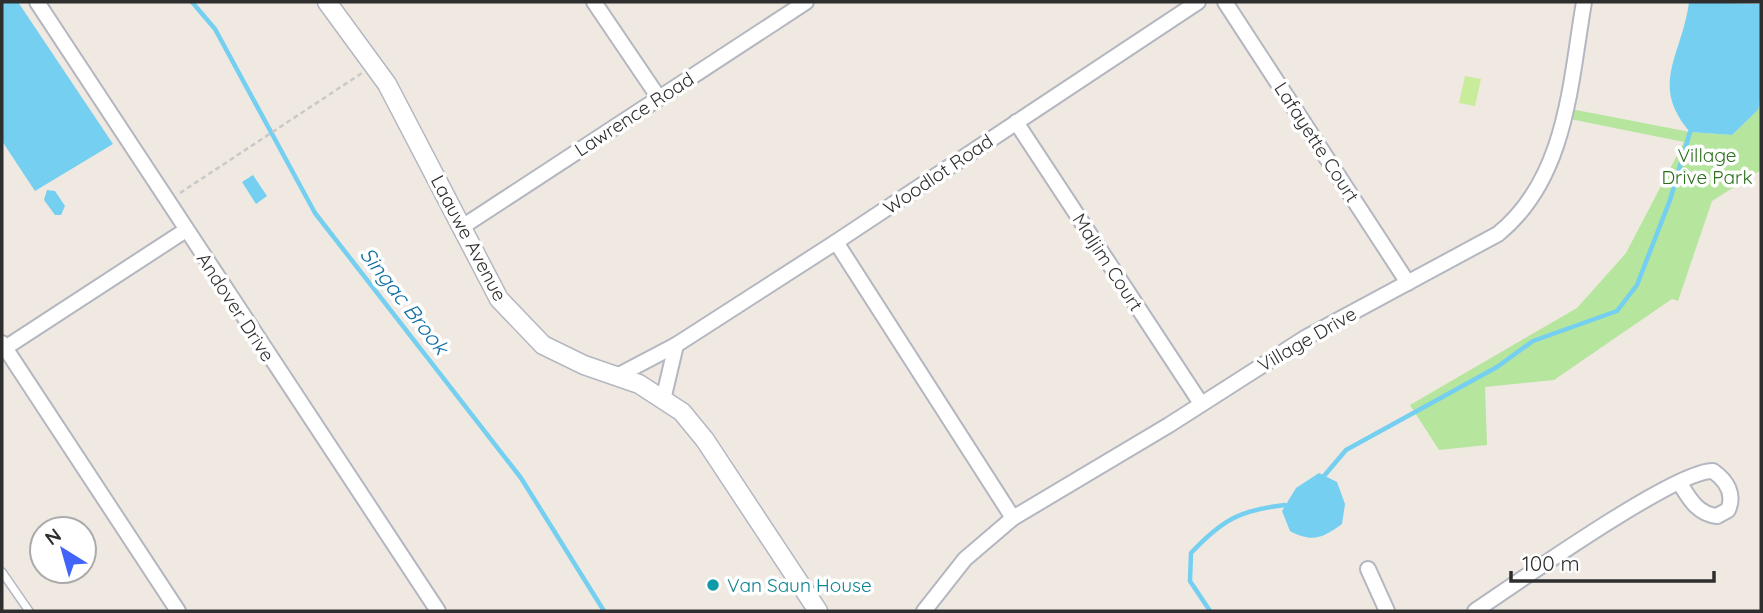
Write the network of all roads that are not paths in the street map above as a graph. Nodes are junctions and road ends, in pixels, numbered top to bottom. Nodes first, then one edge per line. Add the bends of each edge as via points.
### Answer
1 (37, 2) edge
2 (327, 2) edge
3 (594, 2) edge
4 (806, 2) edge
5 (1198, 2) edge
6 (1225, 2) edge
7 (1584, 2) edge
8 (659, 98) junction
9 (1016, 122) junction
10 (462, 227) junction
11 (186, 230) junction
12 (836, 242) junction
13 (1408, 283) junction
14 (3, 345) edge
15 (676, 345) junction
16 (617, 376) junction
17 (663, 400) junction
18 (1200, 402) junction
19 (1679, 482) dead end
20 (1013, 518) junction
21 (1368, 569) dead end
22 (2, 572) edge
23 (29, 611) edge
24 (178, 611) edge
25 (438, 611) edge
26 (818, 611) edge
27 (925, 611) edge
28 (1387, 611) edge
29 (1475, 611) edge

1 - 11 street, Andover Drive
2 - 10 street, Laauwe Avenue via 387,84
3 - 8 street
4 - 8 street, Lawrence Road
5 - 9 street, Woodlot Road
6 - 13 street, Lafayette Court
7 - 13 street, Village Drive via 1556,147 1537,192 1498,234
8 - 10 street, Lawrence Road
9 - 12 street, Woodlot Road
9 - 18 street, Maljim Court
10 - 16 street, Laauwe Avenue via 499,299 526,330 561,355
11 - 14 street
11 - 25 street, Andover Drive
12 - 15 street, Woodlot Road
12 - 20 street
13 - 18 street, Village Drive
14 - 24 street
15 - 16 street, Woodlot Road
15 - 17 street
16 - 17 street, Laauwe Avenue
17 - 26 street, Laauwe Avenue via 682,412 700,433
18 - 20 street, Village Drive
19 - 29 street
20 - 27 street, Village Drive via 965,559
21 - 28 street
22 - 23 lane

